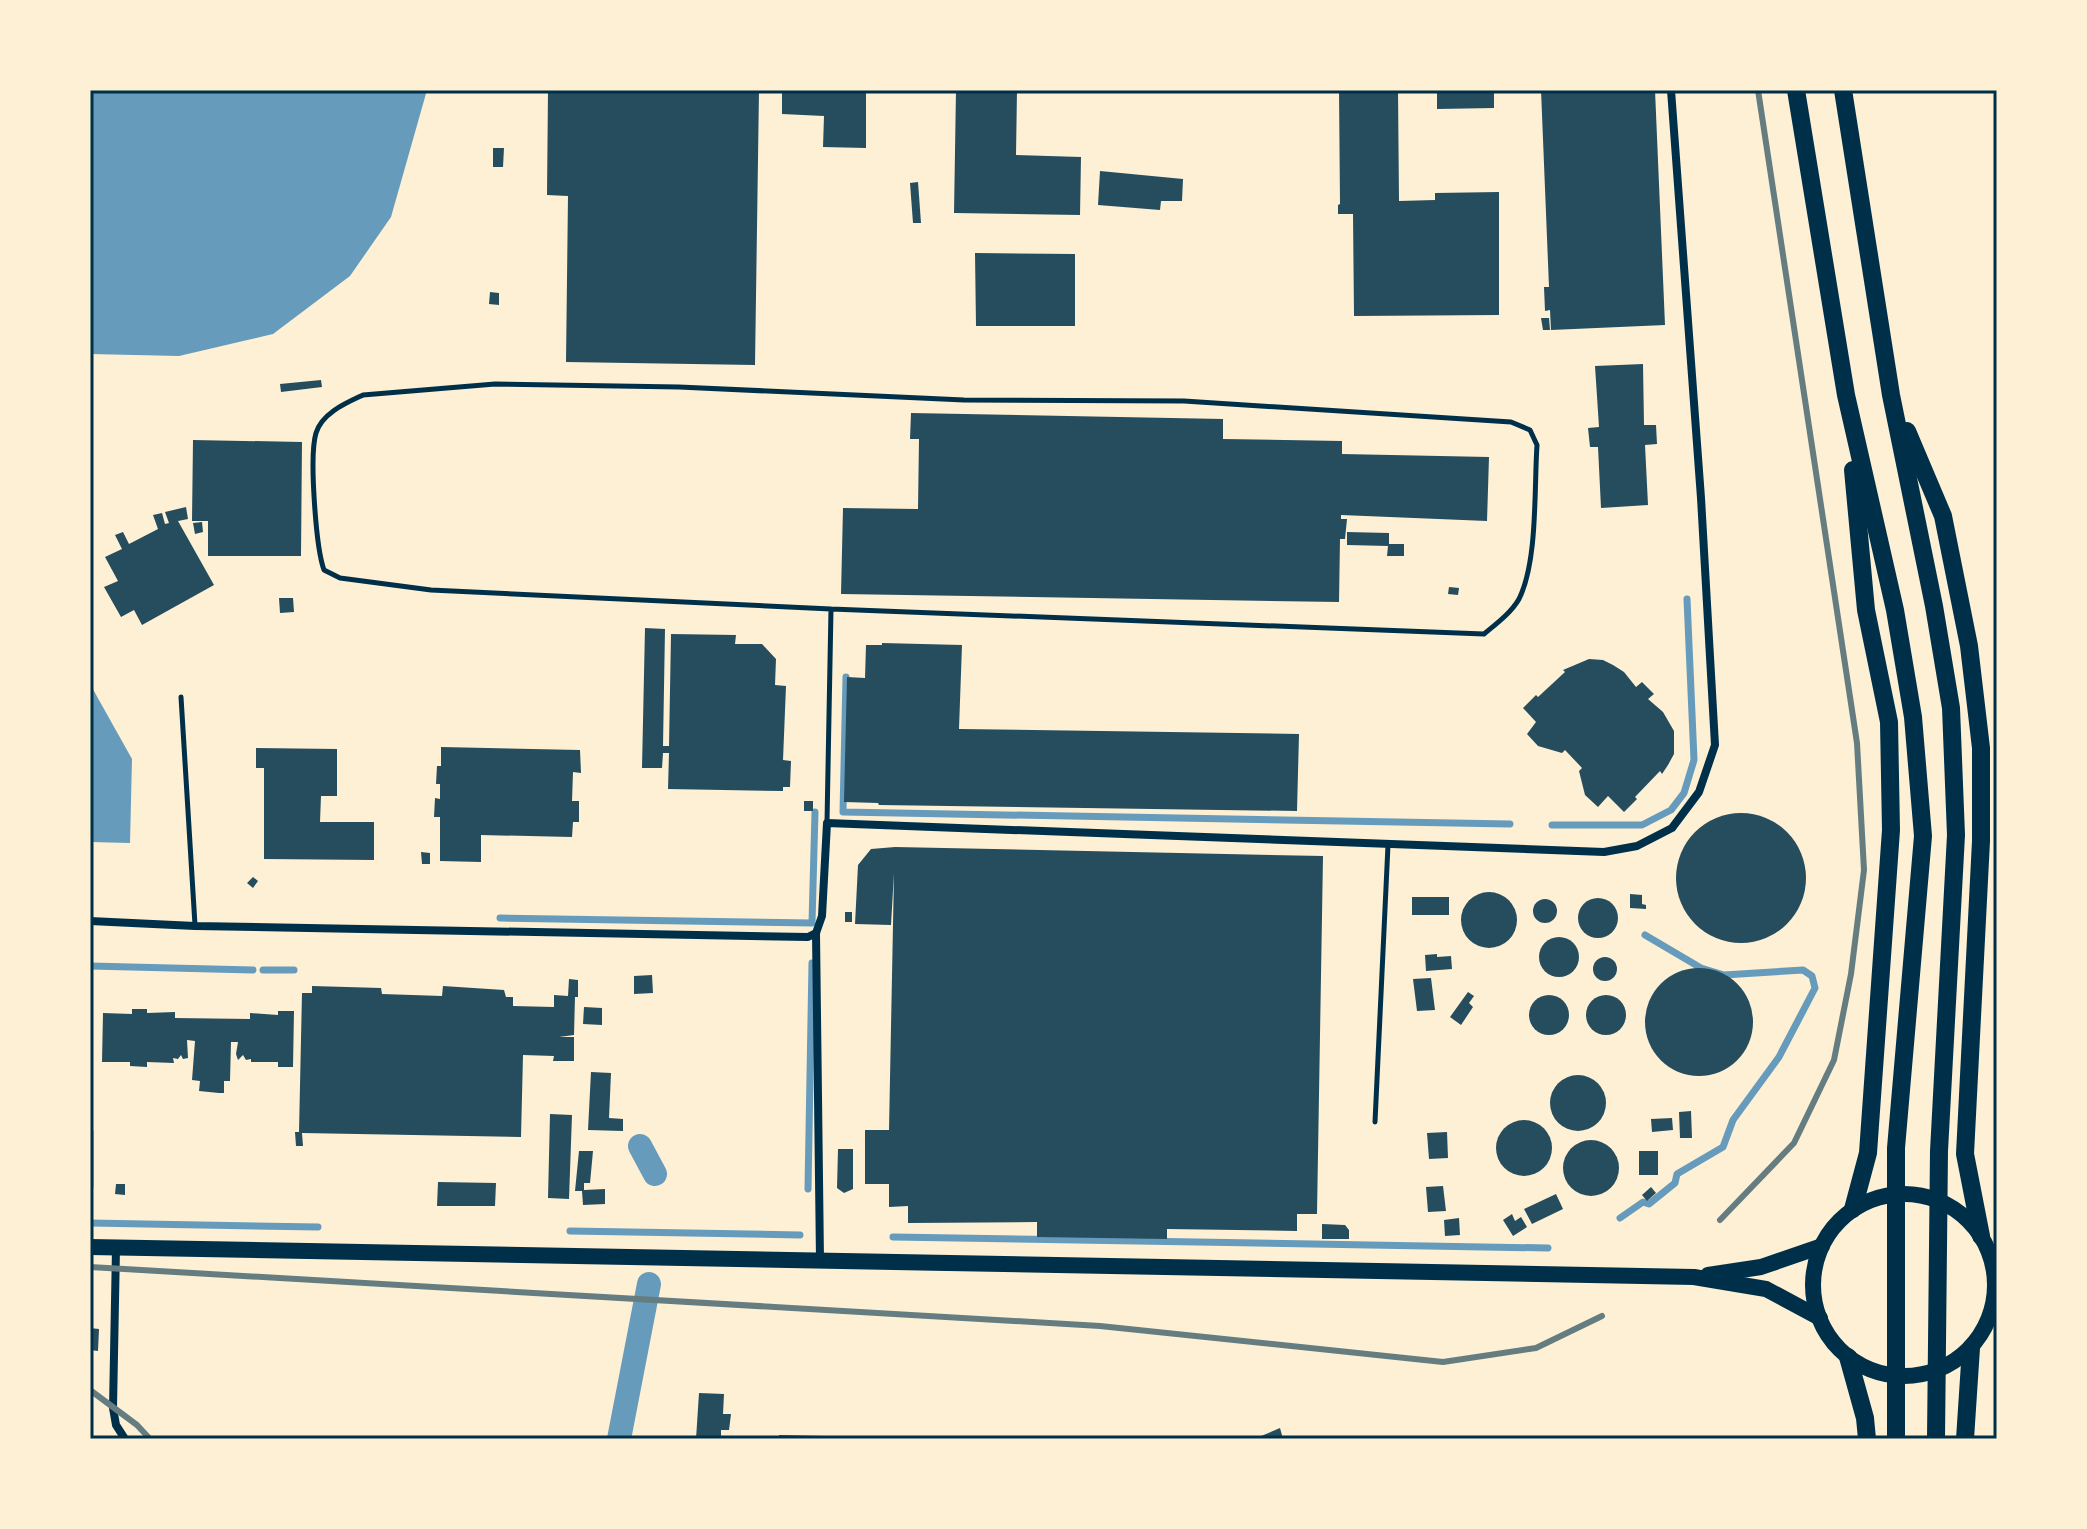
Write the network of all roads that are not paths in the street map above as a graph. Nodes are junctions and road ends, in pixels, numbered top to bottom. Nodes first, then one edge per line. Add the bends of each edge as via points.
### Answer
1 (1671, 90) edge
2 (1796, 90) edge
3 (1843, 90) edge
4 (1846, 395) junction
5 (1891, 395) junction
6 (831, 609) junction
7 (181, 697) dead end
8 (827, 823) junction
9 (1388, 845) junction
10 (90, 921) edge
11 (195, 926) junction
12 (816, 933) junction
13 (1375, 1122) dead end
14 (1853, 1209) junction
15 (1981, 1236) junction
16 (1822, 1246) junction
17 (90, 1247) edge
18 (116, 1248) junction
19 (820, 1260) junction
20 (1694, 1277) junction
21 (1996, 1282) edge
22 (1820, 1318) junction
23 (1971, 1348) junction
24 (1848, 1357) junction
25 (1936, 1433) edge
26 (125, 1439) edge
27 (1867, 1439) edge
28 (1896, 1439) edge
29 (1965, 1439) edge

1 - 9 street via 1715,745 1699,792 1672,828 1637,846 1604,852
2 - 4 highway
3 - 5 highway
4 - 14 highway via 1866,610 1889,722 1891,830 1868,1153
4 - 28 highway via 1895,610 1913,717 1923,836 1896,1148
5 - 15 highway via 1943,516 1969,646 1981,748 1965,1154
5 - 25 highway via 1951,708 1956,835 1939,1151
6 - 6 lane via 431,590 340,578 324,570 318,555 316,433 325,417 363,395 495,384 964,400 1184,401 1511,422 1530,430 1537,445 1530,565 1518,600 1484,634
6 - 8 lane
7 - 11 lane
8 - 9 street
8 - 12 street via 822,916
9 - 13 lane
10 - 11 street
11 - 12 street via 808,937
12 - 19 street
14 - 15 main road via 1898,1194 1922,1196 1965,1217
14 - 16 main road
15 - 21 main road
16 - 20 main road via 1761,1267
16 - 22 main road via 1813,1281
17 - 18 main road
18 - 19 main road
18 - 26 street via 113,1408
19 - 20 main road
20 - 22 main road via 1766,1289
21 - 23 main road via 1989,1317
22 - 24 main road
23 - 24 main road via 1950,1365 1898,1376
23 - 29 highway
24 - 27 highway

